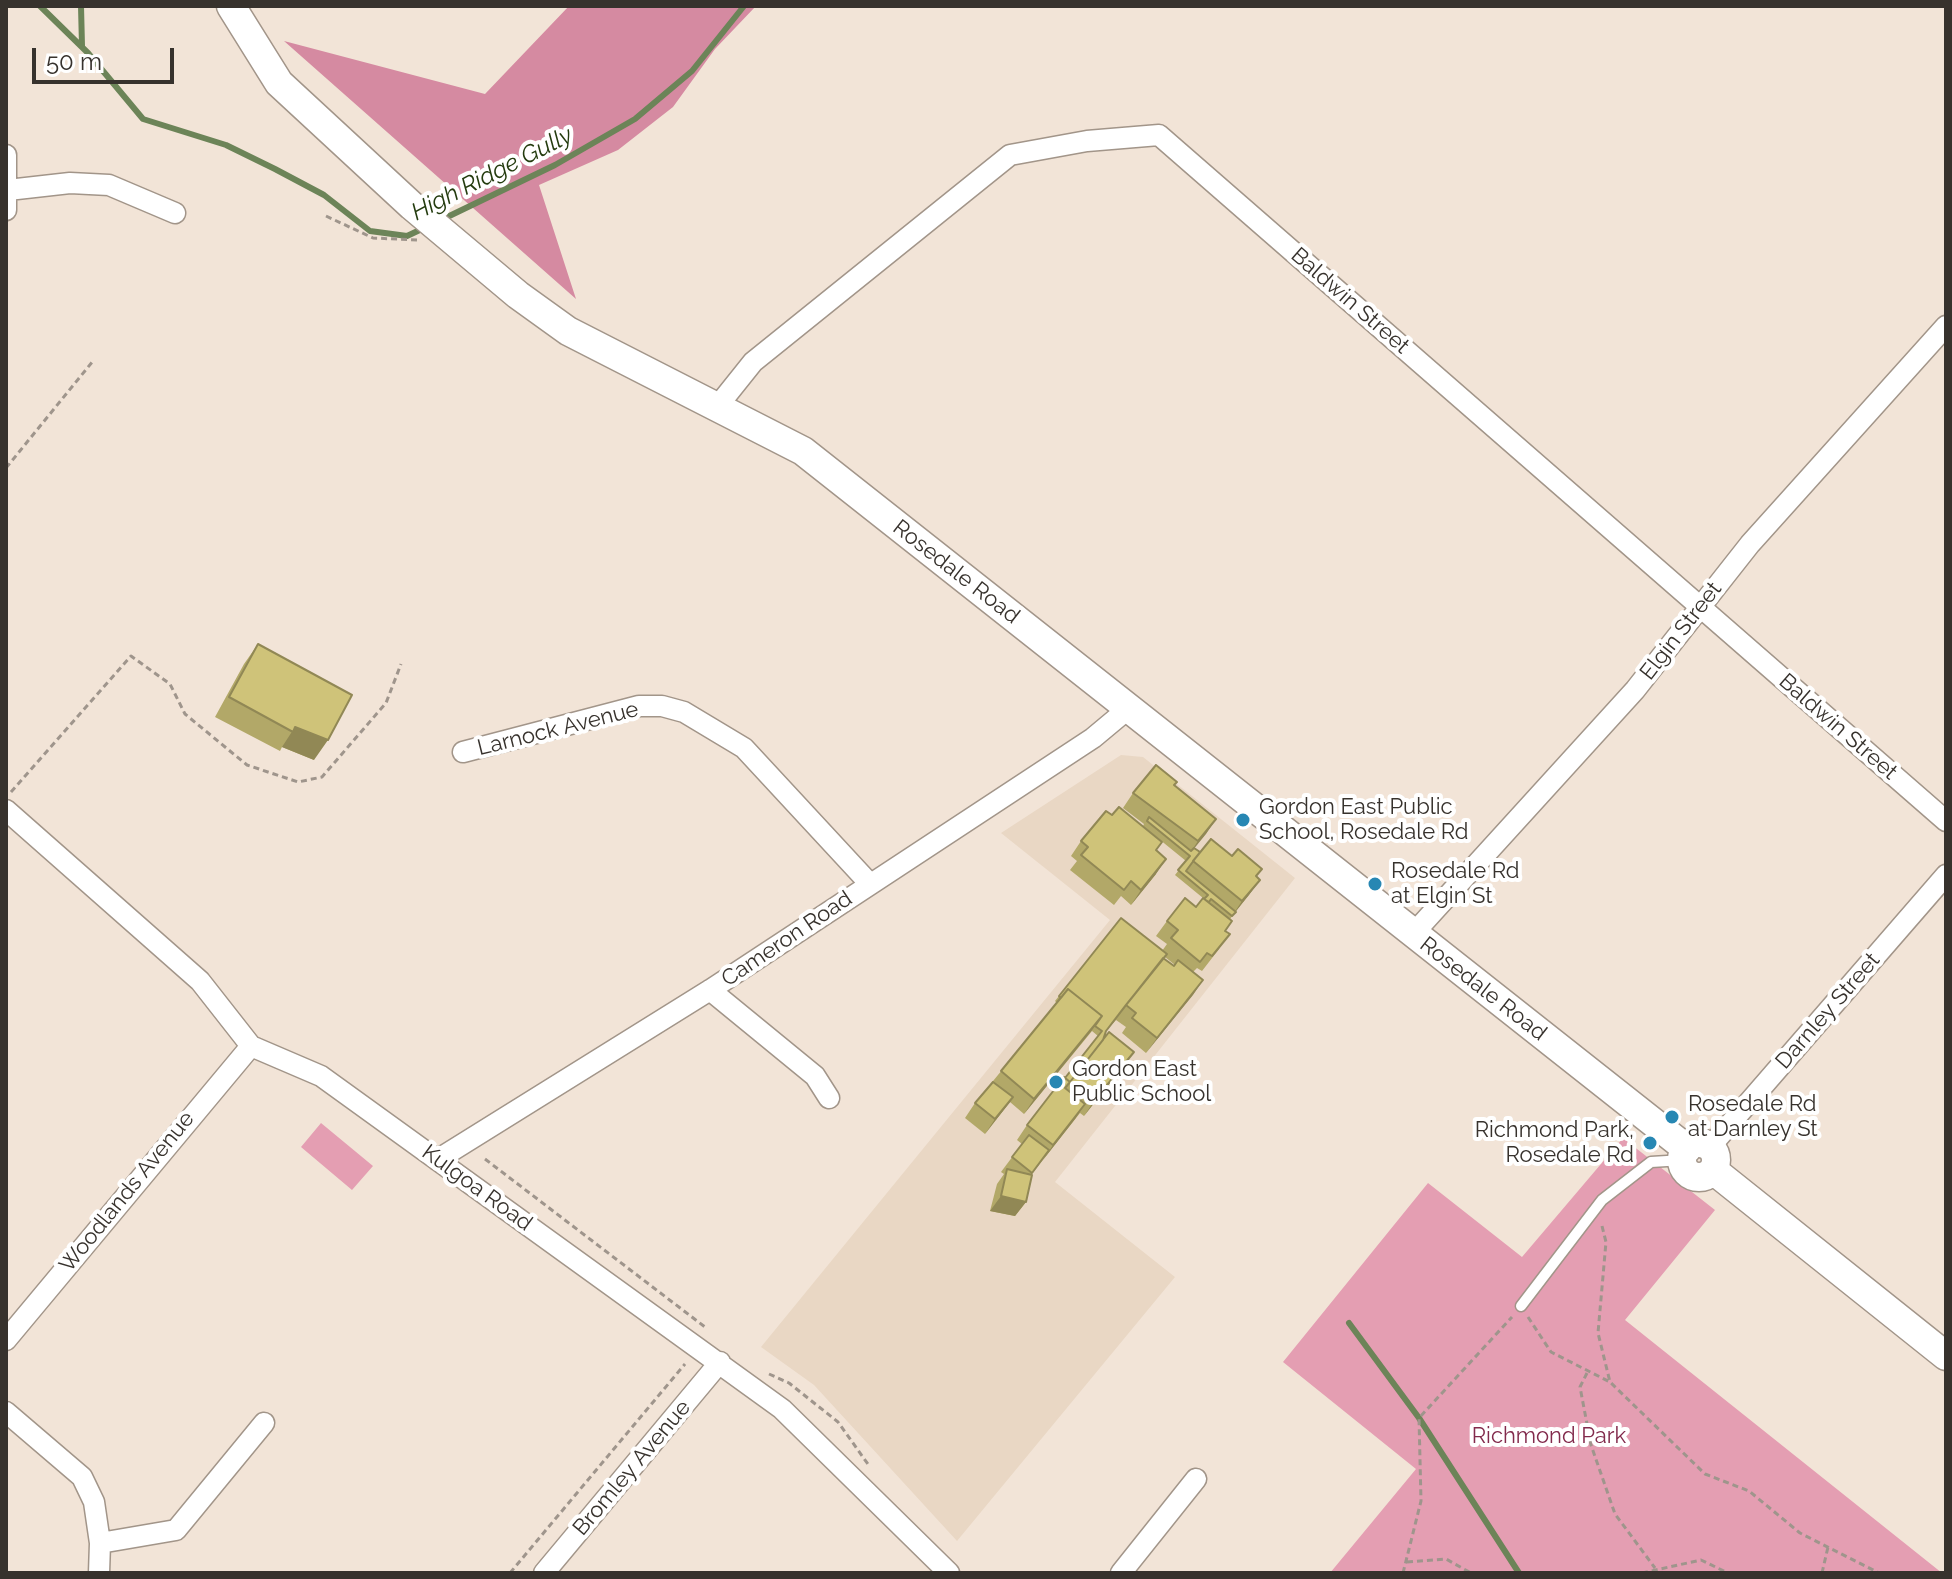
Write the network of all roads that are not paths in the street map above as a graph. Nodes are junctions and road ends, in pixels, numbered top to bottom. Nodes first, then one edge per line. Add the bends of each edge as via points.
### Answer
1 (231, 6) edge
2 (6, 155) edge
3 (7, 200) edge
4 (175, 213) dead end
5 (1946, 326) edge
6 (717, 407) junction
7 (1700, 607) junction
8 (1129, 708) junction
9 (463, 752) dead end
10 (6, 810) edge
11 (1946, 821) edge
12 (1946, 875) edge
13 (870, 884) junction
14 (1413, 934) junction
15 (710, 990) junction
16 (251, 1046) junction
17 (829, 1098) dead end
18 (1698, 1156) junction
19 (437, 1160) junction
20 (1521, 1306) road end
21 (6, 1340) edge
22 (1946, 1356) edge
23 (720, 1362) junction
24 (6, 1412) edge
25 (264, 1423) dead end
26 (1196, 1479) dead end
27 (100, 1543) junction
28 (99, 1573) edge
29 (544, 1573) edge
30 (949, 1573) edge
31 (1121, 1573) edge

1 - 6 street, Rosedale Road via 279,83 518,295 568,331
2 - 3 street
3 - 4 street via 70,183 109,185
5 - 7 street, Elgin Street
6 - 7 street, Baldwin Street via 753,362 1010,155 1159,135
6 - 8 street, Rosedale Road via 803,451
7 - 11 street, Baldwin Street
7 - 14 street, Elgin Street via 1635,690
8 - 13 street, Cameron Road via 1093,738
8 - 14 street, Rosedale Road
9 - 13 street, Larnock Avenue via 639,706 684,712 744,748
10 - 16 street, Kulgoa Road via 200,981
12 - 18 street, Darnley Street
13 - 15 street, Cameron Road
14 - 18 street, Rosedale Road
15 - 17 street via 815,1076
15 - 19 street, Cameron Road
16 - 19 street, Kulgoa Road via 321,1076
16 - 21 street, Woodlands Avenue
18 - 20 lane via 1651,1162 1597,1205
18 - 22 street, Rosedale Road
19 - 23 street, Kulgoa Road
23 - 29 street, Bromley Avenue
23 - 30 street, Kulgoa Road via 782,1409
24 - 27 street via 82,1477 94,1502
25 - 27 street via 176,1530
26 - 31 street
27 - 28 street

